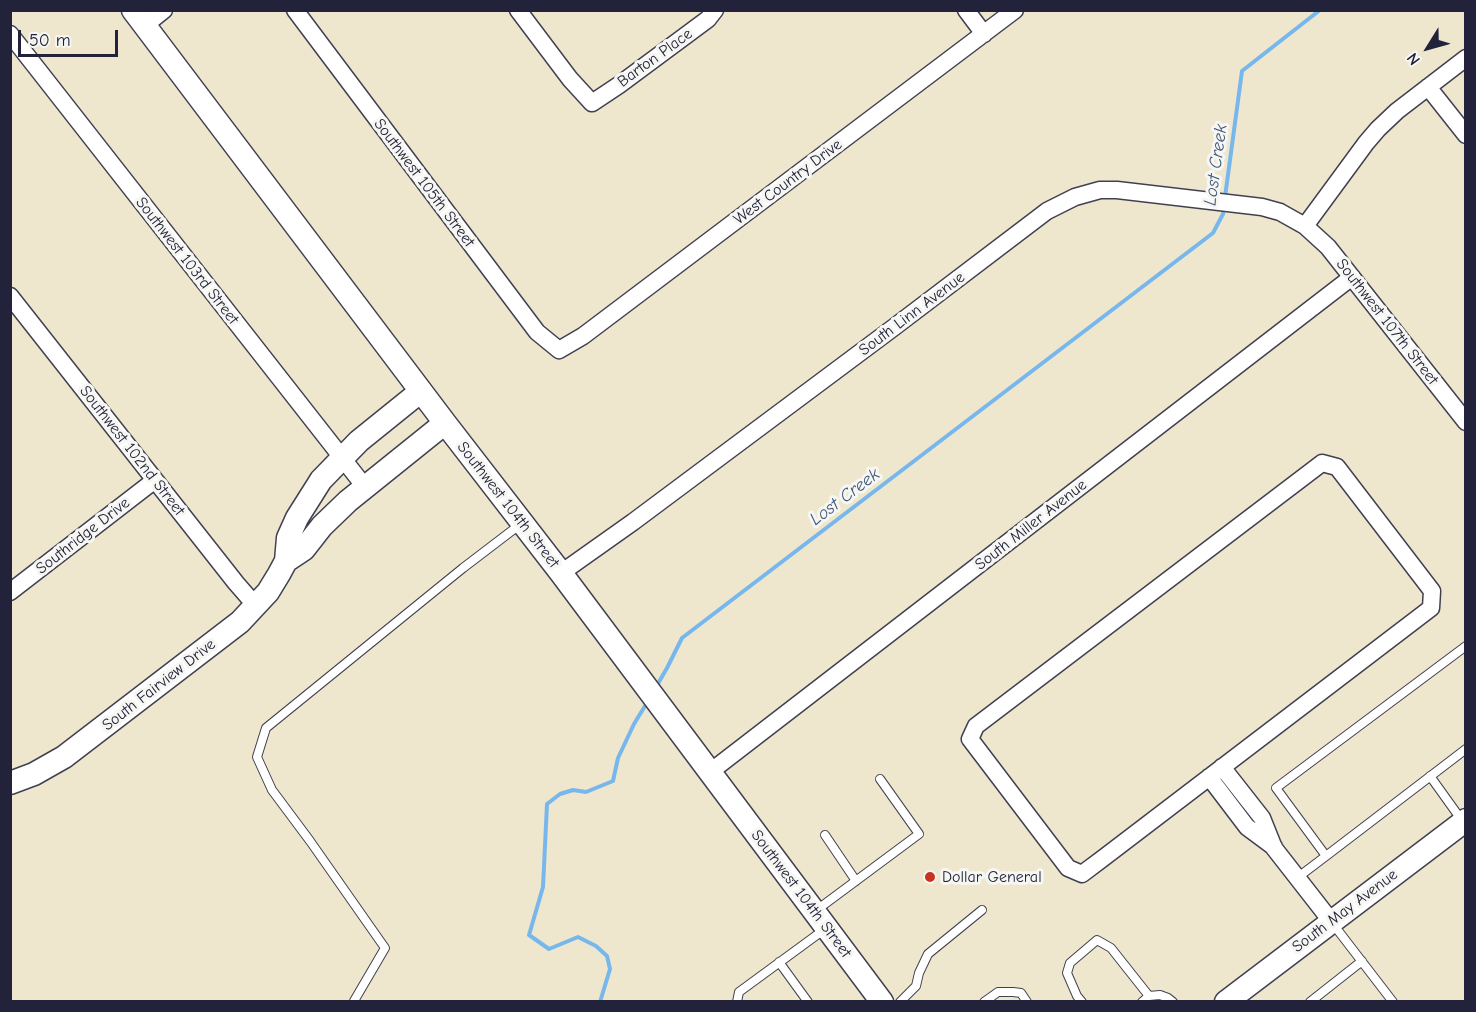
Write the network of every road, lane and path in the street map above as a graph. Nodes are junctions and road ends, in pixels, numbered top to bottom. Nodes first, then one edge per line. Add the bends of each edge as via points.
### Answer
1 (164, 10) edge
2 (295, 10) edge
3 (518, 10) edge
4 (715, 10) edge
5 (966, 10) edge
6 (1015, 10) edge
7 (139, 18) edge
8 (10, 34) edge
9 (984, 34) junction
10 (1466, 58) edge
11 (1428, 87) junction
12 (1466, 135) edge
13 (1305, 225) junction
14 (1352, 277) junction
15 (10, 296) edge
16 (559, 350) joint
17 (421, 391) junction
18 (1466, 422) edge
19 (445, 423) junction
20 (341, 458) junction
21 (155, 480) junction
22 (365, 487) junction
23 (522, 523) junction
24 (286, 561) junction
25 (561, 573) junction
26 (10, 592) edge
27 (256, 606) junction
28 (1466, 646) edge
29 (1466, 749) edge
30 (710, 772) junction
31 (1216, 772) junction
32 (1430, 776) junction
33 (880, 779) dead end
34 (10, 783) edge
35 (1465, 821) edge
36 (825, 835) dead end
37 (1326, 856) junction
38 (1297, 878) junction
39 (856, 881) junction
40 (982, 910) dead end
41 (820, 920) junction
42 (1331, 921) junction
43 (1362, 961) junction
44 (779, 962) junction
45 (1146, 999) edge
46 (354, 1001) edge
47 (737, 1002) edge
48 (808, 1002) edge
49 (882, 1002) edge
50 (900, 1002) edge
51 (984, 1002) edge
52 (1027, 1002) edge
53 (1082, 1002) edge
54 (1173, 1002) edge
55 (1226, 1002) edge
56 (1310, 1002) edge
57 (1393, 1002) edge

1 - 7 street
2 - 16 street, Southwest 105th Street via 537,332
3 - 4 street, Barton Place via 592,103
5 - 9 street
6 - 9 street, West Country Drive
7 - 17 main road, Southwest 104th Street
8 - 20 street, Southwest 103rd Street
9 - 16 street, West Country Drive via 602,322
10 - 11 street
11 - 12 street
11 - 13 street via 1378,129
13 - 14 street, Southwest 107th Street
13 - 25 street, South Linn Avenue via 1262,207 1117,190 1074,197 1047,211
14 - 18 street, Southwest 107th Street
14 - 30 street, South Miller Avenue
15 - 21 street, Southwest 102nd Street
17 - 19 main road, Southwest 104th Street
17 - 20 main road, South Fairview Drive
19 - 22 main road, South Fairview Drive
19 - 23 main road, Southwest 104th Street
20 - 22 street, Southwest 103rd Street
20 - 24 main road, South Fairview Drive via 321,480 297,518 288,538
21 - 26 street, Southridge Drive
21 - 27 street, Southwest 102nd Street
22 - 24 main road, South Fairview Drive via 322,526 304,549
23 - 25 main road, Southwest 104th Street
23 - 46 lane via 266,728 256,757 272,790 385,948
24 - 27 main road, South Fairview Drive
25 - 30 main road, Southwest 104th Street
27 - 34 main road, South Fairview Drive via 82,744 43,769
28 - 37 lane via 1276,788
29 - 32 lane
30 - 41 main road, Southwest 104th Street
31 - 31 street via 1082,874 1068,868 970,739 976,726 1322,463 1337,467 1432,591 1431,608
31 - 38 street via 1262,818 1274,848
32 - 35 lane
32 - 37 lane
33 - 39 lane via 919,834
35 - 42 main road, South May Avenue
36 - 39 lane
37 - 38 lane
38 - 42 street
39 - 41 lane
40 - 50 lane via 928,954 916,986
41 - 44 lane
41 - 49 main road, Southwest 104th Street
42 - 43 lane
42 - 55 main road, South May Avenue
43 - 56 lane
43 - 57 lane
44 - 47 lane via 739,992
44 - 48 lane
45 - 53 lane via 1111,948 1097,940 1070,963 1067,973
45 - 54 lane via 1160,995
51 - 52 lane via 998,992 1013,992 1021,993

